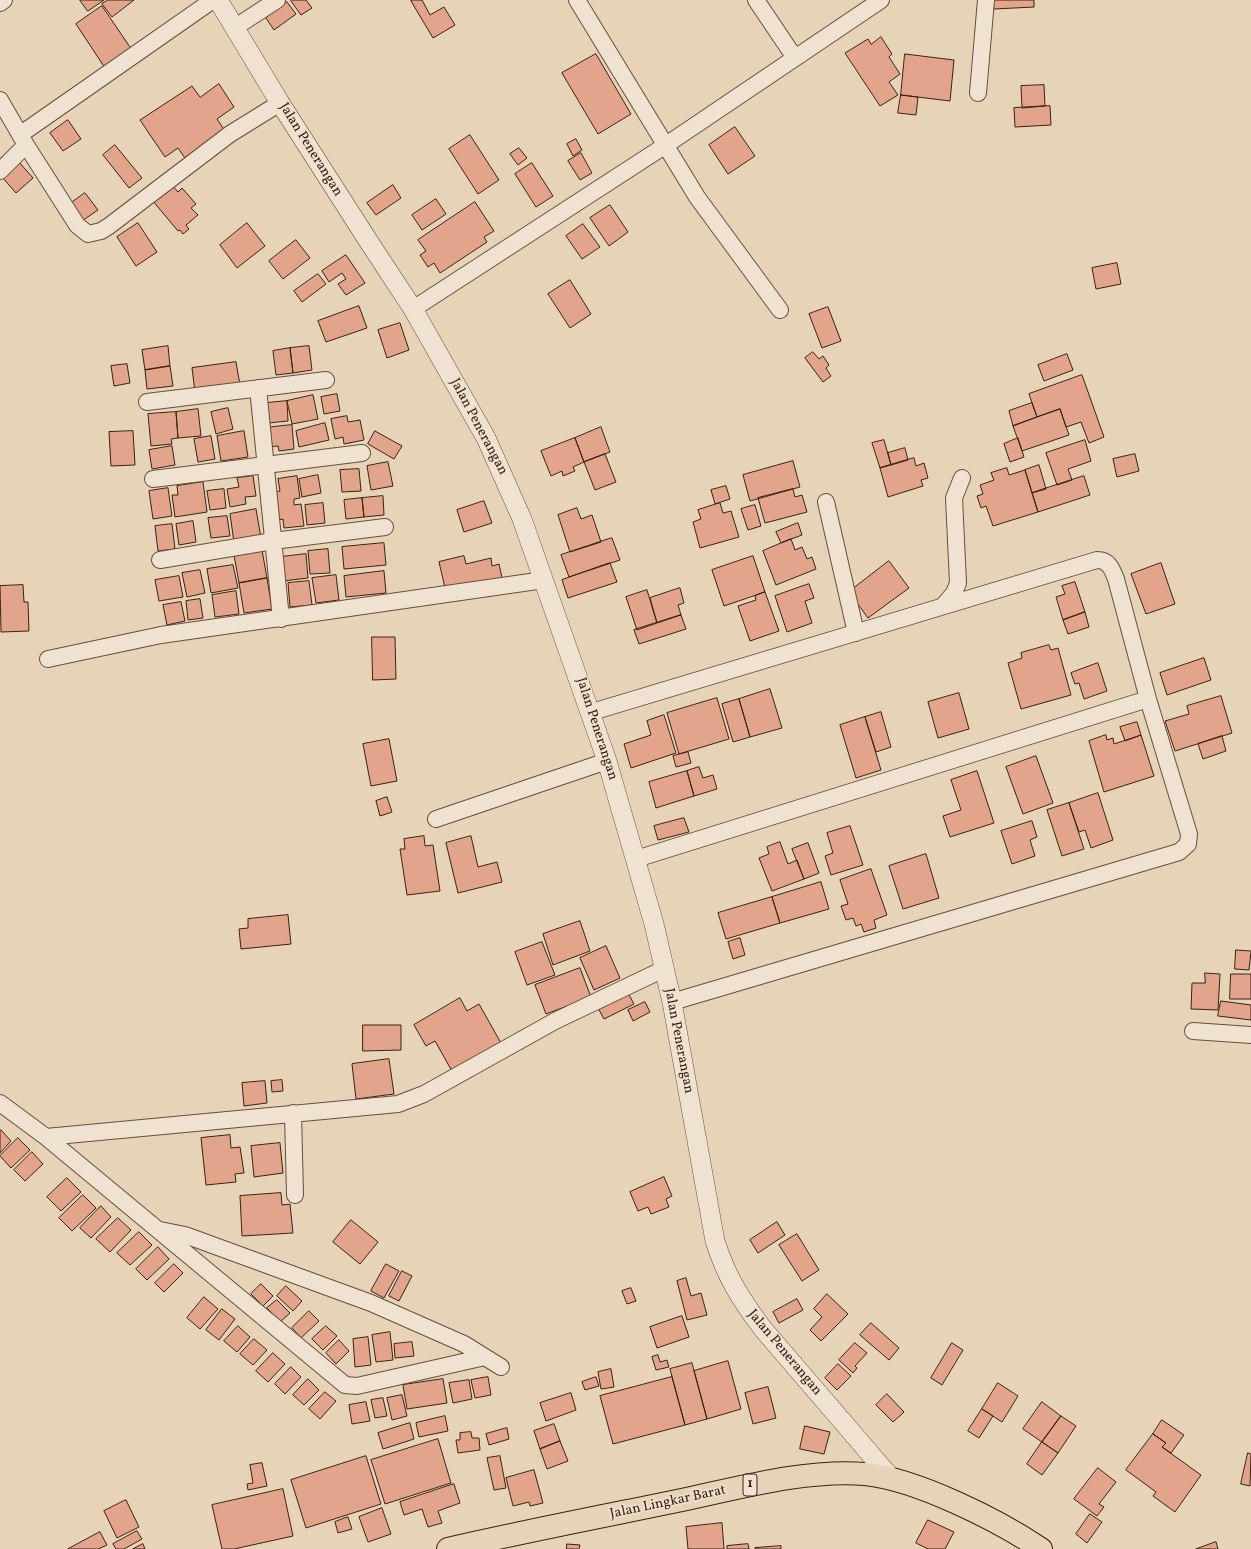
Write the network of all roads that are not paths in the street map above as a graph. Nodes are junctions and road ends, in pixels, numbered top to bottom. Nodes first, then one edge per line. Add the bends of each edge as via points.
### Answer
1 (4, 0) edge
2 (213, 0) edge
3 (218, 0) edge
4 (277, 0) edge
5 (577, 0) edge
6 (756, 0) edge
7 (881, 0) edge
8 (986, 0) edge
9 (0, 3) edge
10 (234, 28) junction
11 (795, 58) junction
12 (978, 93) dead end
13 (0, 100) edge
14 (280, 103) junction
15 (23, 139) junction
16 (666, 145) junction
17 (0, 171) edge
18 (413, 309) junction
19 (780, 310) dead end
20 (326, 380) dead end
21 (258, 388) junction
22 (147, 402) dead end
23 (362, 453) dead end
24 (264, 464) junction
25 (962, 478) dead end
26 (153, 479) dead end
27 (826, 502) dead end
28 (385, 527) dead end
29 (273, 541) junction
30 (160, 560) dead end
31 (544, 580) junction
32 (943, 606) junction
33 (281, 619) junction
34 (856, 633) junction
35 (48, 659) dead end
36 (1148, 699) junction
37 (592, 712) junction
38 (608, 761) junction
39 (436, 819) dead end
40 (636, 859) junction
41 (664, 969) junction
42 (672, 1002) junction
43 (1193, 1030) dead end
44 (1251, 1035) edge
45 (0, 1102) edge
46 (294, 1113) junction
47 (46, 1137) junction
48 (295, 1195) dead end
49 (158, 1230) junction
50 (485, 1357) junction
51 (501, 1367) dead end
52 (891, 1478) junction
53 (448, 1549) edge
54 (1039, 1549) edge

1 - 9 street
2 - 15 street
3 - 10 street, Jalan Penerangan
4 - 10 street
5 - 16 street
6 - 11 street
7 - 11 street
8 - 12 street
10 - 14 street, Jalan Penerangan
11 - 16 street
13 - 15 street
14 - 15 street via 230,134 109,226 88,234 77,225
14 - 18 street, Jalan Penerangan
15 - 17 street
16 - 18 street
16 - 19 street via 716,224
18 - 31 street, Jalan Penerangan via 486,438 522,519
20 - 21 street
21 - 22 street
21 - 24 street
23 - 24 street
24 - 26 street
24 - 29 street
25 - 32 street via 954,498 958,584
27 - 34 street
28 - 29 street
29 - 30 street
29 - 33 street
31 - 33 street
31 - 37 street, Jalan Penerangan
32 - 34 street
32 - 36 street via 1102,560 1111,566 1116,579
33 - 35 street via 160,635
34 - 37 street
36 - 40 street
36 - 42 street via 1189,834 1185,848 1179,852
37 - 38 street, Jalan Penerangan
38 - 39 street
38 - 40 street, Jalan Penerangan
40 - 41 street, Jalan Penerangan
41 - 42 street, Jalan Penerangan
41 - 46 street via 555,1021 424,1094 398,1104
42 - 52 street, Jalan Penerangan via 715,1241 723,1265 745,1305 763,1329
43 - 44 street
45 - 47 street
46 - 47 street
46 - 48 street
47 - 49 street
49 - 50 street via 185,1235 370,1303 464,1344
49 - 50 street via 345,1385 357,1386
50 - 51 street
52 - 53 highway, Jalan Lingkar Barat / 1 via 839,1474 760,1484
52 - 54 highway, Jalan Lingkar Barat / 1 via 973,1511

